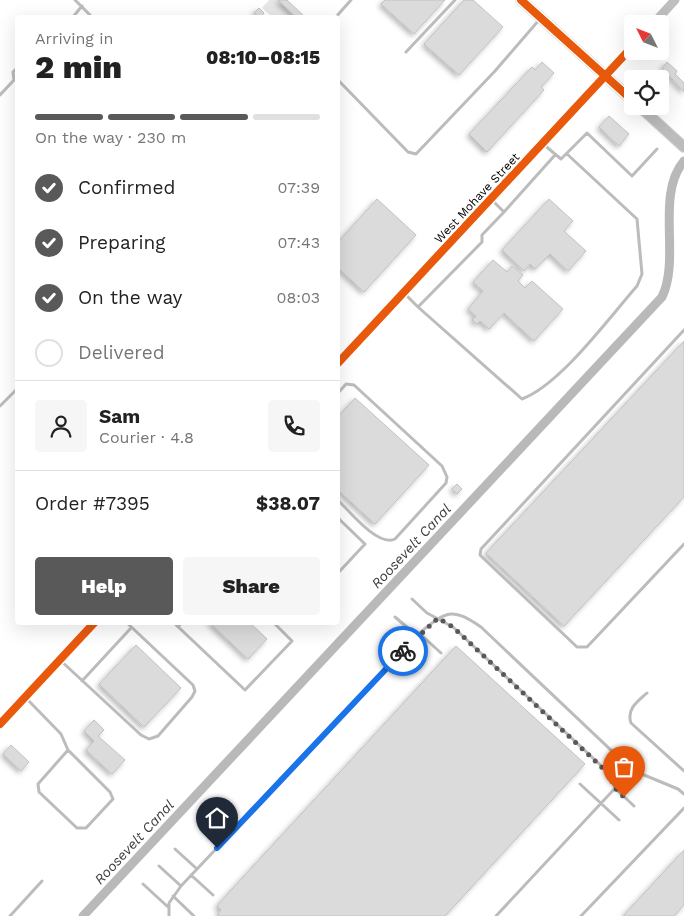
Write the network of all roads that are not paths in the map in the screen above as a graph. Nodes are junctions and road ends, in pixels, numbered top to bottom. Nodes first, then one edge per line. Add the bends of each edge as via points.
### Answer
1 (75, 0) edge
2 (351, 0) edge
3 (454, 0) edge
4 (522, 0) edge
5 (675, 0) edge
6 (82, 6) junction
7 (74, 15) edge
8 (90, 15) edge
9 (338, 15) edge
10 (661, 15) edge
11 (541, 17) junction
12 (406, 52) dead end
13 (624, 56) edge
14 (606, 76) junction
15 (15, 81) edge
16 (340, 82) edge
17 (624, 93) edge
18 (0, 95) edge
19 (649, 115) edge
20 (543, 144) junction
21 (682, 145) edge
22 (657, 149) dead end
23 (567, 154) junction
24 (555, 155) junction
25 (491, 199) junction
26 (504, 212) junction
27 (403, 293) junction
28 (418, 307) junction
29 (684, 330) edge
30 (340, 361) edge
31 (15, 391) edge
32 (340, 391) edge
33 (0, 406) edge
34 (340, 502) edge
35 (340, 520) edge
36 (684, 544) edge
37 (340, 569) edge
38 (412, 600) dead end
39 (395, 617) dead end
40 (438, 618) junction
41 (92, 625) edge
42 (129, 625) edge
43 (276, 625) edge
44 (178, 627) edge
45 (132, 628) junction
46 (420, 634) junction
47 (441, 653) dead end
48 (60, 660) junction
49 (82, 681) junction
50 (647, 693) dead end
51 (25, 697) junction
52 (0, 724) edge
53 (68, 750) junction
54 (632, 770) junction
55 (684, 771) edge
56 (580, 784) dead end
57 (615, 788) junction
58 (684, 794) edge
59 (601, 803) junction
60 (634, 806) dead end
61 (684, 808) edge
62 (619, 820) dead end
63 (175, 848) dead end
64 (159, 866) dead end
65 (197, 869) junction
66 (191, 875) junction
67 (42, 881) dead end
68 (142, 884) dead end
69 (181, 886) junction
70 (213, 895) dead end
71 (173, 896) junction
72 (168, 907) junction
73 (10, 916) edge
74 (169, 916) edge
75 (194, 916) edge
76 (496, 916) edge
77 (581, 916) edge

1 - 6 lane
2 - 9 lane
3 - 12 lane
4 - 11 main road
5 - 10 street
6 - 7 lane
6 - 8 lane
11 - 14 main road
11 - 16 lane via 495,72 416,154 408,152
13 - 14 street, West Mohave Street
14 - 17 main road
14 - 20 street, West Mohave Street
15 - 18 lane
19 - 21 main road
20 - 24 lane
20 - 25 street, West Mohave Street
22 - 23 lane via 632,176 587,133
23 - 24 lane via 561,159
23 - 28 lane via 637,219 642,274 637,286 565,368 534,395 522,399
24 - 26 lane
25 - 26 lane
25 - 27 street, West Mohave Street
26 - 28 lane via 482,235 482,242
27 - 28 lane
27 - 30 street, West Mohave Street
29 - 36 lane via 481,548 480,555 577,647 587,647
31 - 33 lane
32 - 34 lane via 346,384 354,385 442,466 447,477 446,483 391,541 378,538
35 - 37 lane via 365,544
38 - 40 lane
39 - 46 lane
40 - 46 lane
40 - 54 lane via 452,612 481,627
40 - 57 lane via 453,627 609,774
41 - 48 street
42 - 45 lane
43 - 44 lane via 292,641 245,690
45 - 49 lane
45 - 49 lane via 193,685 195,691 158,736 149,739 141,735
46 - 47 lane
46 - 65 lane
48 - 49 lane
48 - 51 street
50 - 55 lane via 630,711 631,723
51 - 52 street
51 - 53 lane via 61,734
53 - 53 lane via 110,792 113,799 86,828 77,828 39,792 38,784
54 - 57 lane
54 - 58 lane
56 - 59 lane
57 - 59 lane
57 - 60 lane
59 - 62 lane
59 - 76 lane
61 - 77 lane
63 - 65 lane
64 - 69 lane
65 - 66 lane
66 - 69 lane
66 - 70 lane
67 - 73 lane
68 - 72 lane
69 - 71 lane
71 - 72 lane
71 - 75 lane
72 - 74 lane

